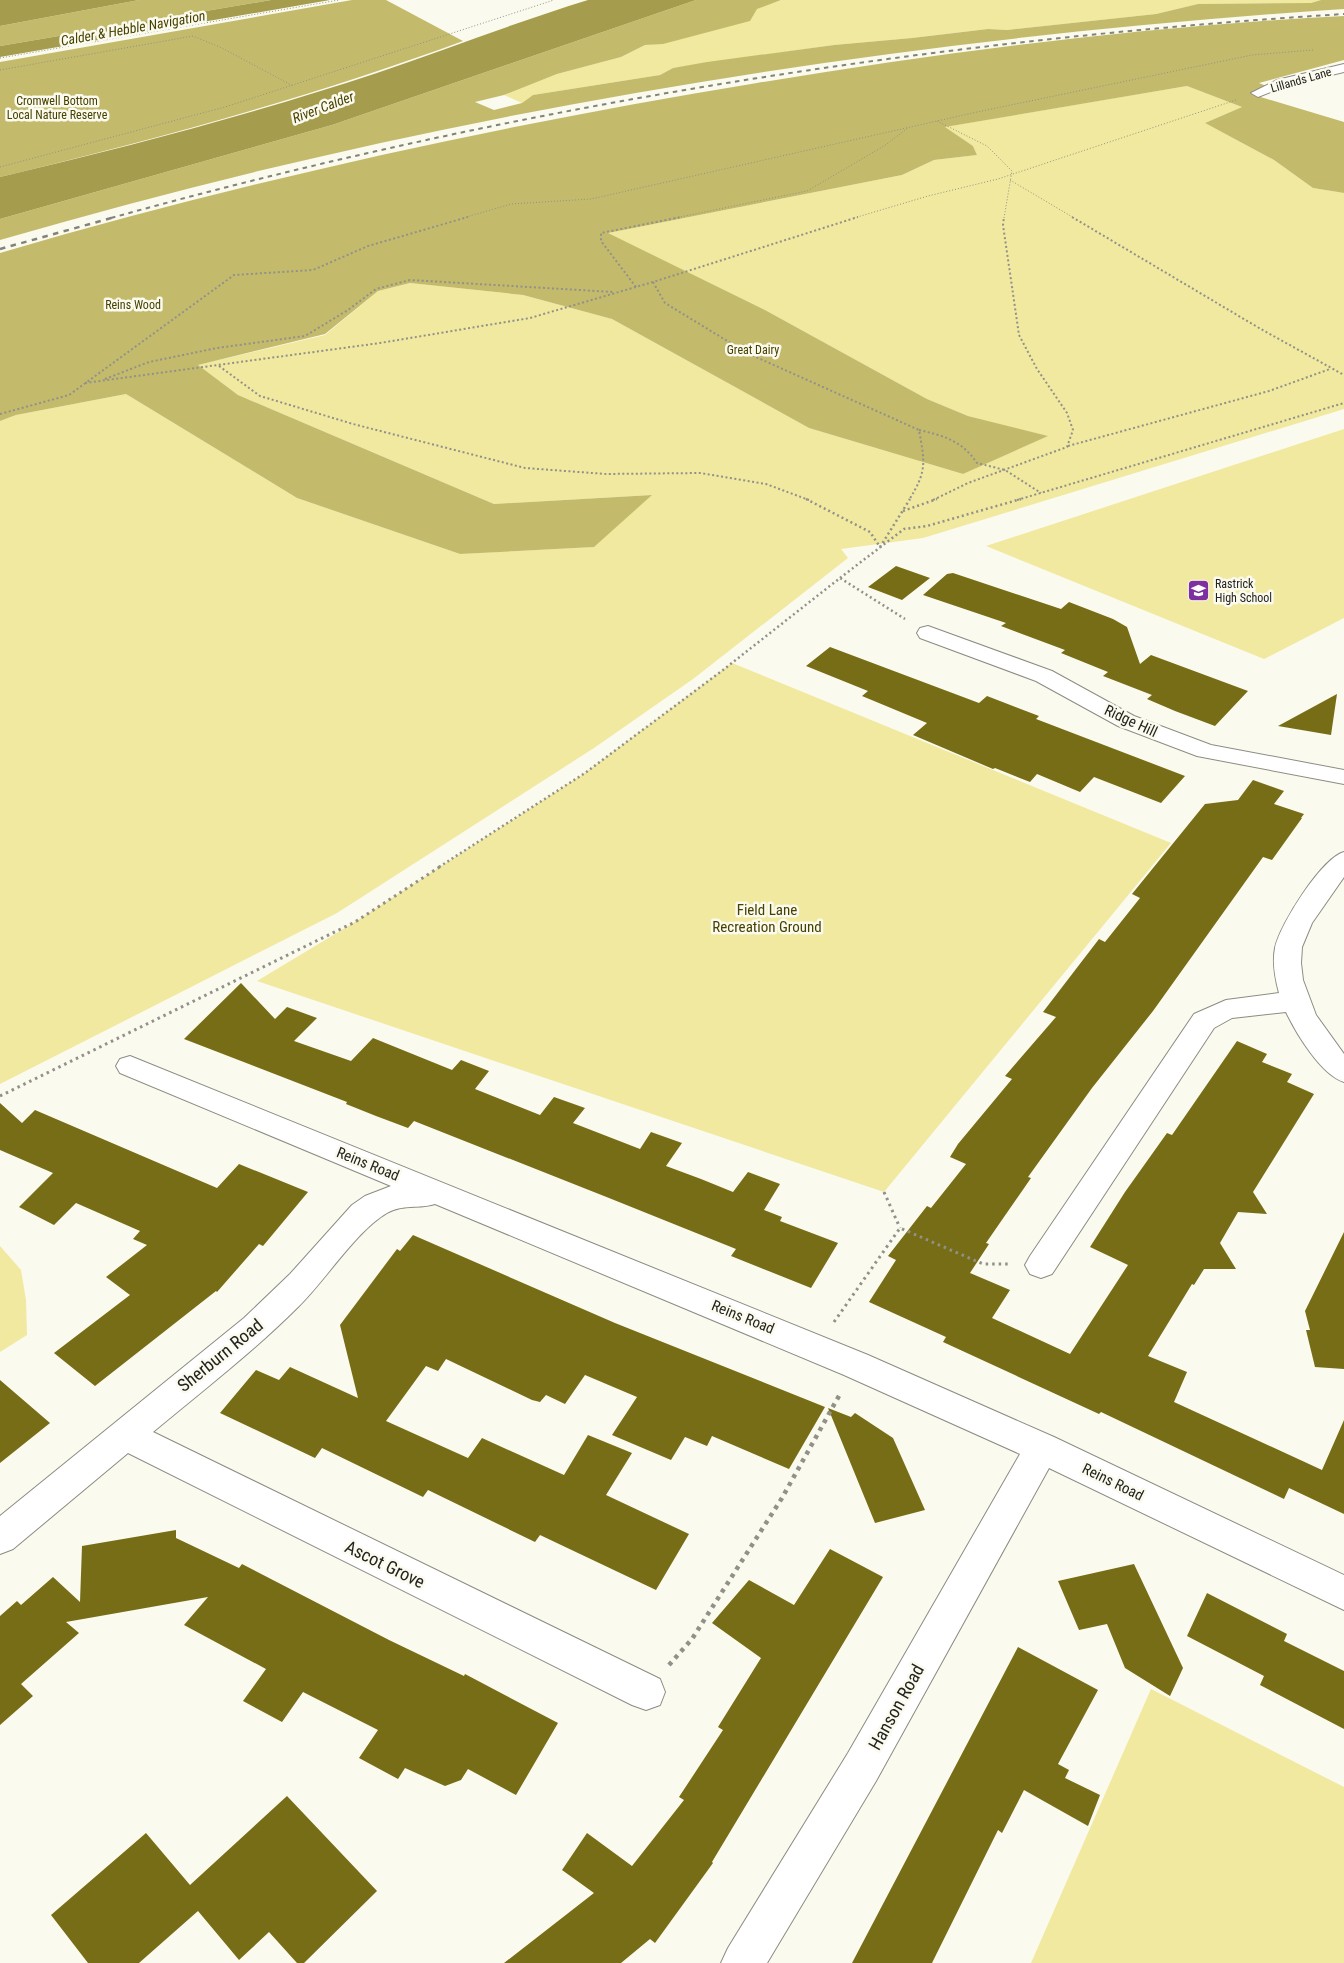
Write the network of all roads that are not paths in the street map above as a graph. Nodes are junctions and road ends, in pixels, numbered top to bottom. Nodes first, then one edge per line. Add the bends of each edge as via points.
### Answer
1 (1344, 68) edge
2 (1258, 93) road end
3 (928, 633) road end
4 (1344, 777) edge
5 (1344, 860) edge
6 (1296, 1001) junction
7 (130, 1066) dead end
8 (1344, 1072) edge
9 (441, 1194) junction
10 (1041, 1265) road end
11 (127, 1432) junction
12 (1042, 1448) junction
13 (0, 1538) edge
14 (1344, 1593) edge
15 (646, 1692) road end
16 (743, 1963) edge

1 - 2 street, Lillands Lane via 1282,83
3 - 4 street, Ridge Hill via 1044,676 1133,724 1204,751
5 - 6 street via 1301,916 1289,948 1289,974
6 - 8 street via 1325,1052
6 - 10 street via 1226,1009 1204,1021
7 - 9 street, Reins Road
9 - 11 street, Sherburn Road via 402,1194 368,1208 263,1321
9 - 12 street, Reins Road via 816,1347
11 - 13 street, Sherburn Road
11 - 15 street, Ascot Grove via 140,1442 219,1482
12 - 14 street, Reins Road
12 - 16 street, Hanson Road via 862,1766

